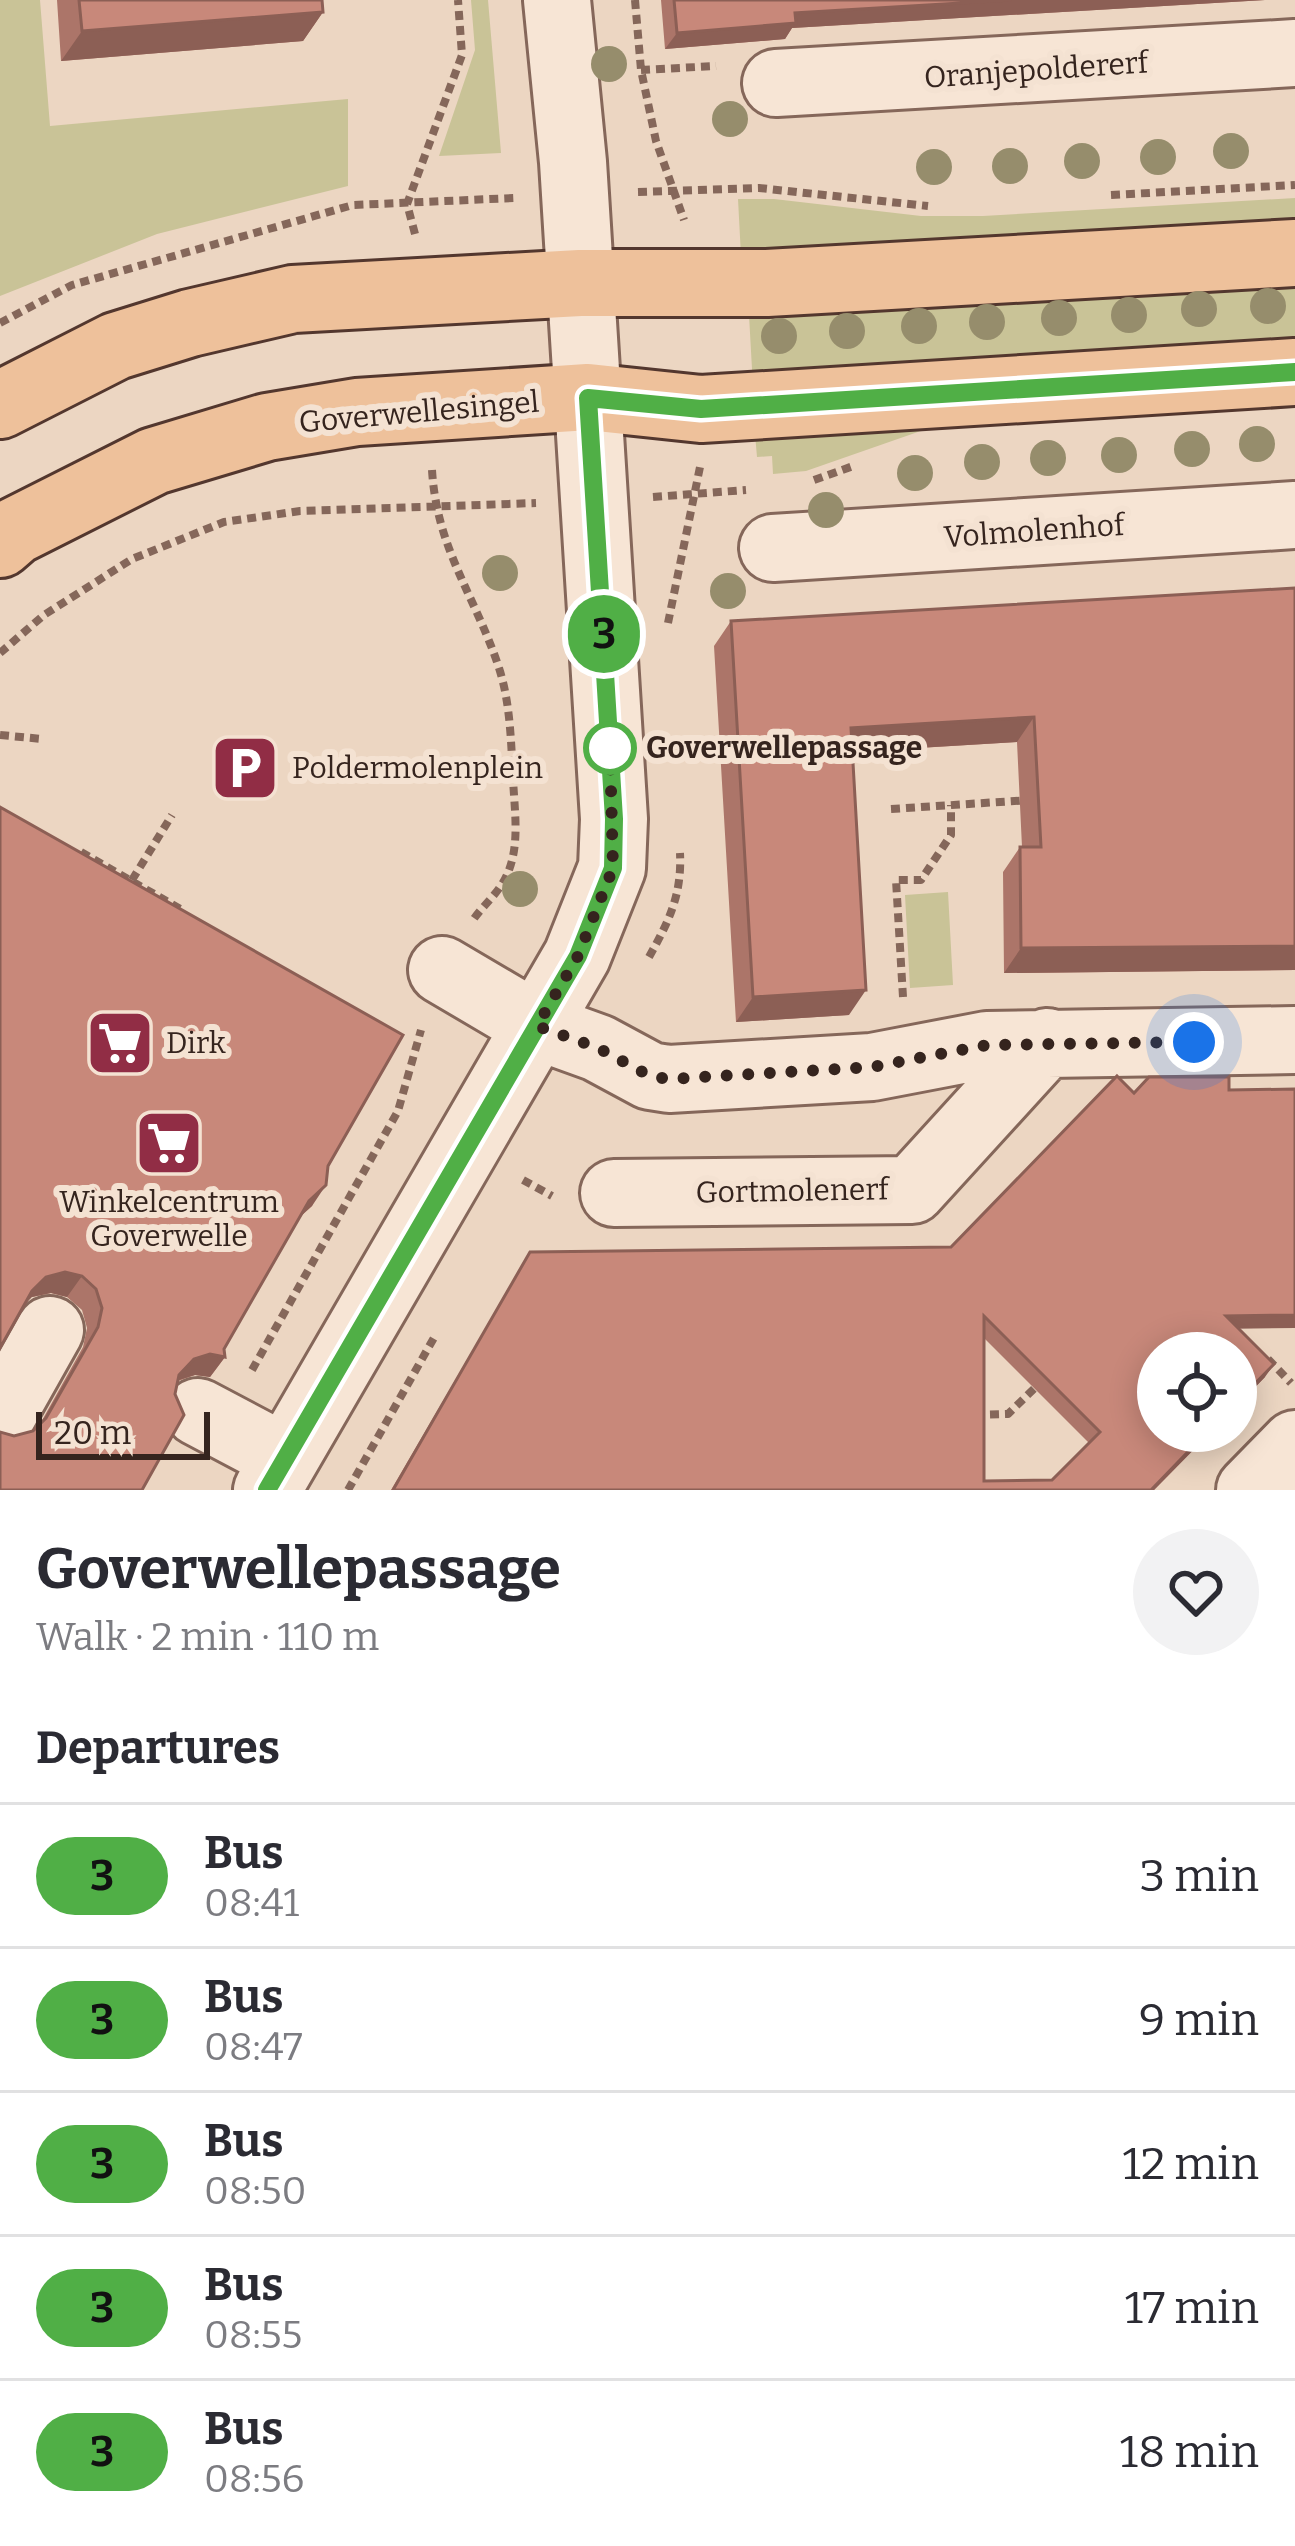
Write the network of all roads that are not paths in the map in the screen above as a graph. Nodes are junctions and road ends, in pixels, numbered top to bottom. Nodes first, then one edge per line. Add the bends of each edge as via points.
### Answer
1 (556, 0) edge
2 (1295, 53) edge
3 (776, 83) dead end
4 (1295, 253) edge
5 (580, 283) junction
6 (1295, 372) edge
7 (588, 398) junction
8 (0, 405) edge
9 (1295, 515) edge
10 (0, 544) edge
11 (773, 548) dead end
12 (442, 970) dead end
13 (537, 1026) junction
14 (1295, 1040) edge
15 (1047, 1042) junction
16 (614, 1193) dead end
17 (50, 1330) dead end
18 (198, 1412) dead end
19 (0, 1419) edge
20 (1295, 1444) edge
21 (276, 1474) edge
22 (1250, 1490) edge

1 - 5 street
2 - 3 street, Oranjepoldererf
4 - 5 main road via 767,284
5 - 7 street
5 - 8 main road via 293,299 116,346
6 - 7 main road, Goverwellesingel via 701,409
7 - 10 main road, Goverwellesingel via 357,412 267,427 154,460
7 - 13 street via 613,868 578,956
9 - 11 street, Volmolenhof
12 - 13 street
13 - 15 street via 669,1079 872,1067
13 - 21 street
14 - 15 street
15 - 16 street, Gortmolenerf via 912,1190
17 - 19 street
18 - 21 street
20 - 22 street

